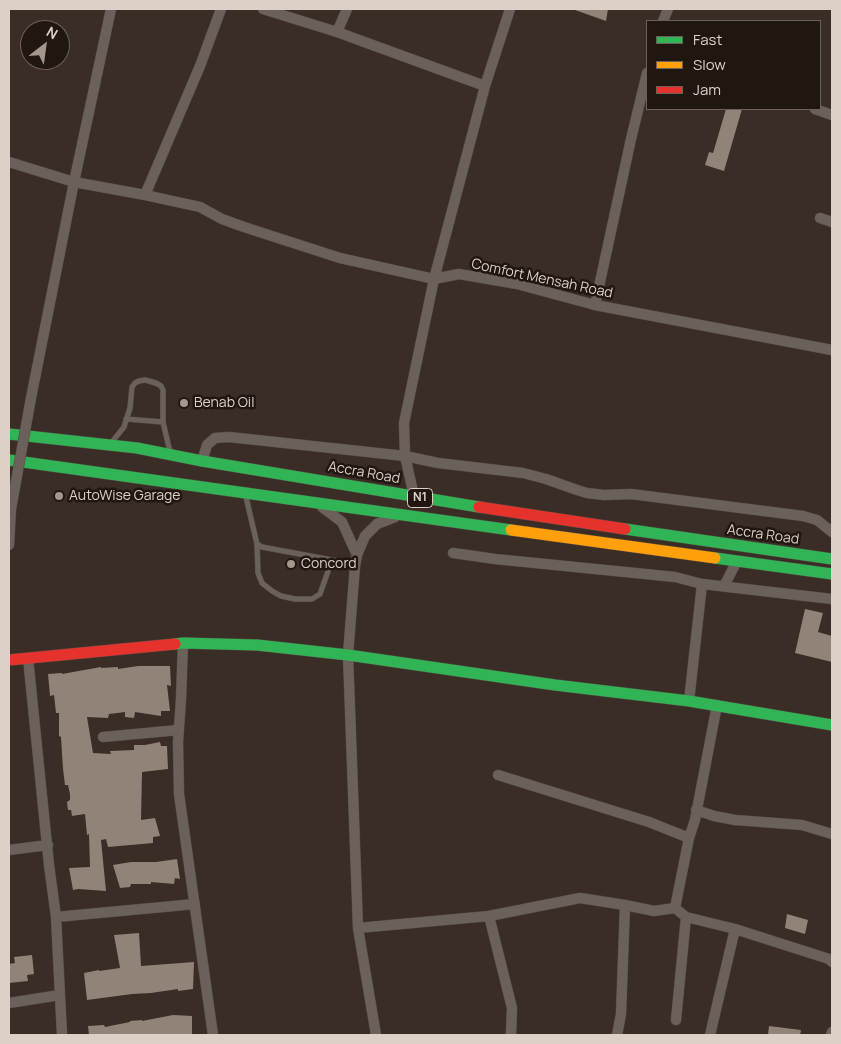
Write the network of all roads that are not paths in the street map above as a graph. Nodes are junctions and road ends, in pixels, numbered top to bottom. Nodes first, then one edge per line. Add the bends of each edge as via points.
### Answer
1 (112, 9) edge
2 (221, 9) edge
3 (263, 9) edge
4 (346, 9) edge
5 (510, 9) edge
6 (337, 32) junction
7 (646, 77) edge
8 (485, 86) junction
9 (817, 110) edge
10 (832, 115) edge
11 (9, 162) edge
12 (74, 182) junction
13 (145, 194) junction
14 (820, 218) dead end
15 (832, 222) edge
16 (434, 279) junction
17 (595, 305) junction
18 (832, 350) edge
19 (126, 419) junction
20 (163, 422) junction
21 (9, 434) edge
22 (110, 444) junction
23 (171, 455) junction
24 (405, 456) junction
25 (9, 460) edge
26 (202, 461) junction
27 (245, 493) junction
28 (414, 496) junction
29 (318, 504) junction
30 (400, 515) junction
31 (832, 532) edge
32 (257, 544) junction
33 (9, 545) edge
34 (453, 554) dead end
35 (357, 555) junction
36 (832, 559) edge
37 (332, 560) junction
38 (737, 561) junction
39 (355, 566) junction
40 (832, 574) edge
41 (702, 584) junction
42 (724, 586) junction
43 (832, 599) edge
44 (183, 643) junction
45 (348, 655) junction
46 (28, 658) junction
47 (9, 660) edge
48 (689, 701) junction
49 (717, 705) junction
50 (832, 725) edge
51 (179, 730) junction
52 (103, 737) dead end
53 (498, 776) dead end
54 (696, 810) junction
55 (832, 834) edge
56 (689, 838) junction
57 (48, 845) junction
58 (9, 850) edge
59 (196, 904) junction
60 (625, 905) junction
61 (675, 908) junction
62 (489, 916) junction
63 (686, 916) junction
64 (56, 917) junction
65 (358, 928) junction
66 (736, 929) junction
67 (832, 962) edge
68 (60, 996) junction
69 (9, 1003) edge
70 (676, 1020) dead end
71 (62, 1035) edge
72 (213, 1035) edge
73 (376, 1035) edge
74 (511, 1035) edge
75 (617, 1035) edge
76 (710, 1035) edge

1 - 12 street
2 - 13 street
3 - 6 street
4 - 6 street
5 - 8 street
6 - 8 street
7 - 17 street
8 - 16 street
9 - 10 street
11 - 12 street
12 - 13 street
12 - 33 street, bridge via 31,398
13 - 16 street via 200,207 222,219 340,258
14 - 15 street
16 - 17 street, Comfort Mensah Road via 459,274 516,284
16 - 24 street via 404,422
17 - 18 street, Comfort Mensah Road
19 - 20 lane
19 - 20 lane via 132,387 144,380 156,382 163,390
19 - 22 lane via 124,427
20 - 23 lane
21 - 22 main road, Accra Road / N1
22 - 23 main road, Accra Road / N1
23 - 26 main road, Accra Road / N1
24 - 26 street via 229,437 215,438 206,445
24 - 28 street
24 - 31 street via 523,473 587,493 631,494 803,516 817,520
25 - 27 main road, Accra Road / N1
26 - 28 main road, Accra Road / N1
27 - 29 main road, Accra Road / N1
27 - 32 lane
28 - 36 main road, Accra Road / N1
29 - 30 main road, Accra Road / N1
29 - 35 street via 342,522
30 - 35 street via 377,524 365,536
30 - 38 main road, Accra Road / N1
32 - 37 lane via 270,550
32 - 37 lane via 258,573 262,583 281,596 295,599 312,599 320,594
34 - 41 street via 675,577
35 - 39 street
37 - 39 lane
38 - 40 main road, Accra Road / N1
38 - 42 street
39 - 45 street
41 - 42 street
41 - 48 street
42 - 43 street
44 - 45 main road via 257,645
44 - 46 main road
44 - 51 street
45 - 48 main road
45 - 65 street
46 - 47 main road
46 - 57 street
48 - 49 main road
49 - 50 main road
49 - 54 street
51 - 52 street
51 - 59 street via 179,794
53 - 56 street via 631,816
54 - 55 street via 728,819 802,825
54 - 56 street
56 - 61 street
57 - 58 street
57 - 64 street
59 - 64 street
59 - 72 street
60 - 61 street via 654,911
60 - 62 street via 580,898
60 - 75 street via 621,1014
61 - 63 street
62 - 65 street
62 - 74 street via 512,1008
63 - 66 street
63 - 70 street
64 - 68 street
65 - 73 street
66 - 67 street
66 - 76 street
68 - 69 street
68 - 71 street

